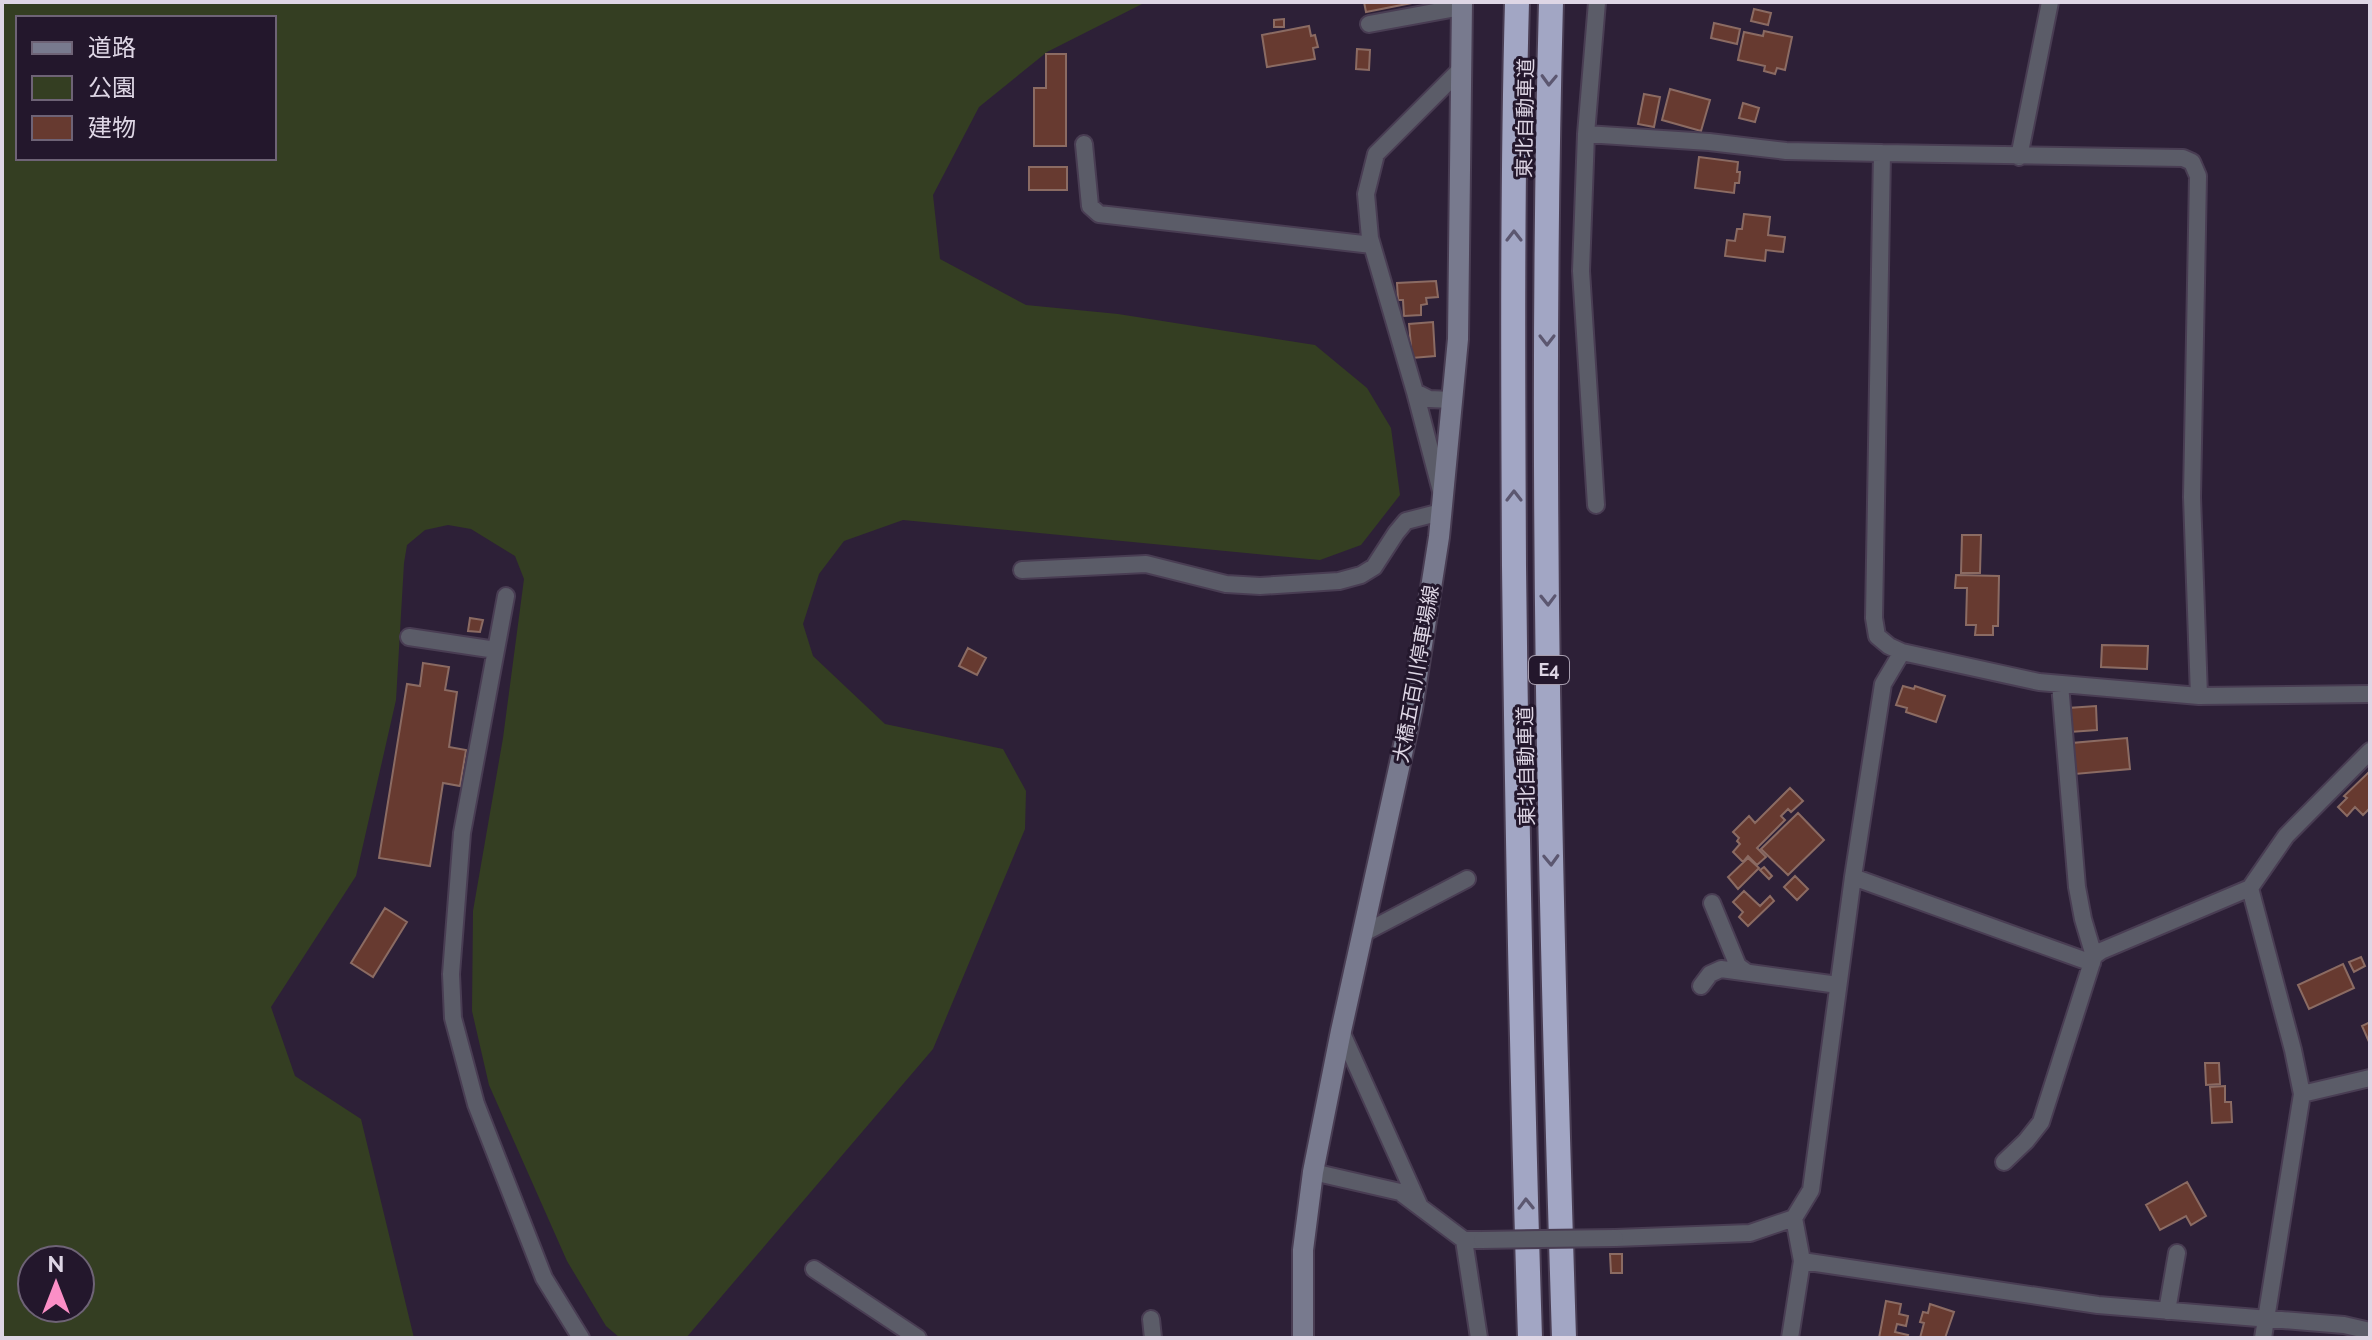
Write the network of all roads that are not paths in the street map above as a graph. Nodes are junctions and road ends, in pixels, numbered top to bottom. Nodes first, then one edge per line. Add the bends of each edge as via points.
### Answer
1 (1517, 2) edge
2 (1551, 2) edge
3 (1597, 2) edge
4 (2050, 2) edge
5 (1462, 5) edge
6 (1369, 24) dead end
7 (1461, 69) junction
8 (1586, 134) junction
9 (1084, 144) dead end
10 (1882, 153) junction
11 (2019, 157) junction
12 (1372, 245) junction
13 (1415, 392) junction
14 (1452, 400) junction
15 (1442, 504) junction
16 (1596, 505) dead end
17 (1022, 570) dead end
18 (506, 596) dead end
19 (409, 637) dead end
20 (496, 650) junction
21 (1902, 652) junction
22 (2060, 684) junction
23 (2370, 694) edge
24 (2199, 696) junction
25 (2370, 751) edge
26 (1853, 877) junction
27 (1467, 879) dead end
28 (2250, 888) junction
29 (1712, 903) dead end
30 (1362, 934) junction
31 (2093, 960) junction
32 (1745, 971) junction
33 (1838, 985) junction
34 (1701, 986) dead end
35 (1341, 1031) junction
36 (2370, 1078) edge
37 (2302, 1094) junction
38 (2004, 1162) dead end
39 (1313, 1172) junction
40 (1420, 1207) junction
41 (1794, 1218) junction
42 (1464, 1240) junction
43 (2177, 1253) dead end
44 (1802, 1261) junction
45 (814, 1269) dead end
46 (2167, 1311) junction
47 (2265, 1317) junction
48 (1151, 1319) dead end
49 (2370, 1331) edge
50 (581, 1338) edge
51 (918, 1338) edge
52 (1153, 1338) edge
53 (1303, 1338) edge
54 (1479, 1338) edge
55 (1530, 1338) edge
56 (1564, 1338) edge
57 (1790, 1338) edge
58 (2263, 1338) edge

55 -> 1 highway, 東北自動車道 / E4 via 1517,834
2 -> 56 highway, 東北自動車道 / E4 via 1550,815
3 - 8 street
4 - 11 street
5 - 6 street
5 - 7 main road, 大橋五百川停車場線
7 - 12 street via 1376,154 1366,194
7 - 14 main road, 大橋五百川停車場線 via 1458,339
8 - 10 street via 1786,151
8 - 16 street via 1581,271
9 - 12 street via 1090,206 1099,214
10 - 11 street
10 - 21 street via 1874,618 1877,636
11 - 24 street via 2183,158 2192,162 2198,176 2192,497
12 - 13 street
13 - 14 street
13 - 15 street
14 - 15 main road, 大橋五百川停車場線
15 - 17 street via 1406,521 1374,567 1339,581 1226,584 1146,564
15 - 30 main road, 大橋五百川停車場線 via 1412,709
18 - 20 street
19 - 20 street
20 - 50 street via 462,833 451,974 453,1018 476,1104 544,1278
21 - 22 street
21 - 26 street via 1883,684
22 - 24 street
22 - 31 street via 2077,887
23 - 24 street
25 - 28 street via 2286,836
26 - 31 street
26 - 33 street
27 - 30 street
28 - 31 street via 2101,951
28 - 37 street
29 - 32 street via 1738,966
30 - 35 main road, 大橋五百川停車場線
31 - 38 street via 2041,1122
32 - 33 street
32 - 34 street via 1721,969
33 - 41 street via 1811,1190
35 - 39 main road, 大橋五百川停車場線
35 - 40 street
36 - 37 street
37 - 47 street
39 - 40 street via 1400,1192
39 - 53 main road, 大橋五百川停車場線 via 1303,1250
40 - 42 street
41 - 42 street, bridge via 1750,1233
41 - 44 street
42 - 54 street
43 - 46 street
44 - 46 street
44 - 57 street
45 - 51 street
46 - 47 street
47 - 49 street
47 - 58 street
48 - 52 street

